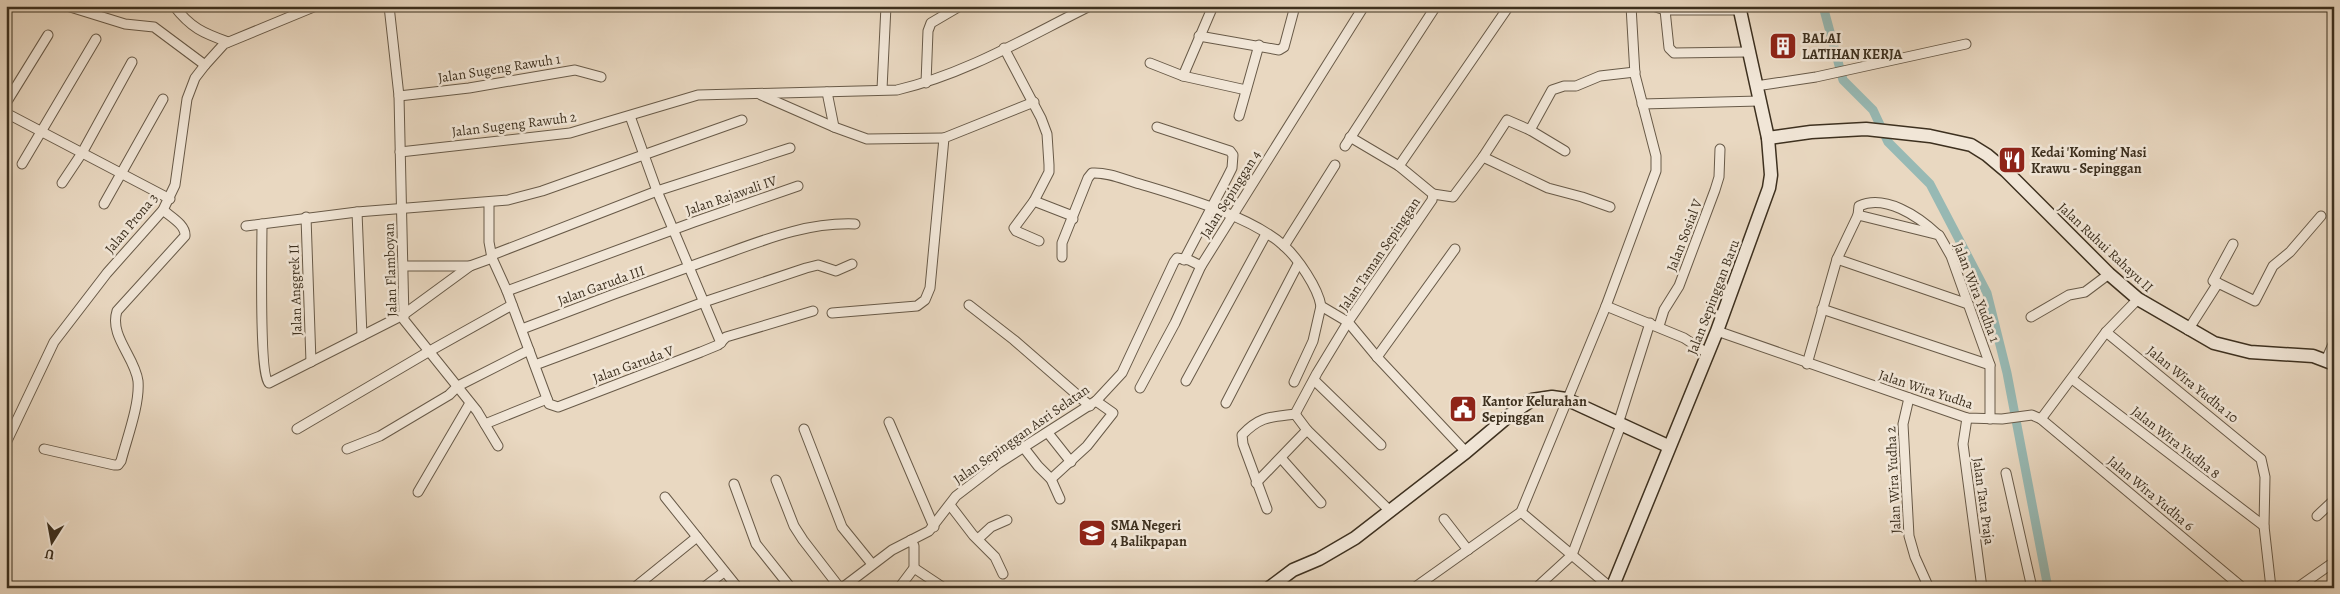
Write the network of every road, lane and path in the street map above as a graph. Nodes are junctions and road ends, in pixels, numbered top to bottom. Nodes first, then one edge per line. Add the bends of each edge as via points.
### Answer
1 (67, 6) edge
2 (174, 6) edge
3 (316, 6) edge
4 (389, 6) edge
5 (886, 6) edge
6 (960, 6) edge
7 (1090, 6) edge
8 (1212, 6) edge
9 (1295, 6) edge
10 (1364, 6) edge
11 (1436, 6) edge
12 (1509, 6) edge
13 (1631, 6) edge
14 (1637, 6) edge
15 (1653, 6) edge
16 (1739, 8) edge
17 (1666, 10) junction
18 (48, 35) dead end
19 (1199, 36) junction
20 (96, 40) dead end
21 (228, 42) junction
22 (1966, 44) dead end
23 (1260, 45) junction
24 (1004, 48) junction
25 (1747, 52) junction
26 (132, 62) dead end
27 (1150, 62) dead end
28 (205, 65) junction
29 (1635, 72) junction
30 (1183, 76) junction
31 (601, 77) dead end
32 (926, 83) junction
33 (1756, 86) junction
34 (882, 89) junction
35 (1246, 90) junction
36 (827, 92) junction
37 (757, 93) junction
38 (399, 96) junction
39 (163, 99) dead end
40 (1760, 101) junction
41 (1034, 102) junction
42 (6, 103) edge
43 (1642, 104) junction
44 (6, 113) edge
45 (630, 116) junction
46 (1239, 116) dead end
47 (742, 120) dead end
48 (834, 128) junction
49 (1157, 128) dead end
50 (1530, 130) junction
51 (41, 132) junction
52 (1350, 137) junction
53 (944, 138) junction
54 (1768, 138) junction
55 (1345, 146) dead end
56 (790, 148) dead end
57 (1720, 149) dead end
58 (1565, 151) dead end
59 (400, 152) junction
60 (82, 153) junction
61 (643, 155) junction
62 (1483, 157) junction
63 (22, 164) dead end
64 (1335, 165) dead end
65 (1399, 166) junction
66 (121, 174) junction
67 (62, 183) dead end
68 (798, 186) dead end
69 (657, 191) junction
70 (1432, 194) junction
71 (170, 199) junction
72 (1034, 201) junction
73 (489, 203) junction
74 (104, 204) dead end
75 (1610, 207) dead end
76 (1211, 208) junction
77 (401, 209) junction
78 (163, 210) junction
79 (356, 212) junction
80 (1858, 216) junction
81 (2321, 216) dead end
82 (306, 217) junction
83 (1233, 217) junction
84 (1073, 219) junction
85 (262, 224) junction
86 (856, 224) dead end
87 (246, 226) dead end
88 (674, 230) junction
89 (1266, 234) junction
90 (1939, 235) junction
91 (1039, 241) dead end
92 (2233, 244) dead end
93 (1284, 246) junction
94 (1455, 249) dead end
95 (492, 256) junction
96 (1062, 257) dead end
97 (1837, 259) junction
98 (1184, 260) junction
99 (852, 264) dead end
100 (1298, 264) junction
101 (404, 266) junction
102 (470, 266) junction
103 (690, 266) junction
104 (1201, 266) junction
105 (2109, 274) junction
106 (2218, 283) junction
107 (507, 291) junction
108 (2138, 299) junction
109 (704, 302) junction
110 (1968, 304) junction
111 (512, 305) junction
112 (969, 305) dead end
113 (1606, 306) junction
114 (1323, 307) junction
115 (1822, 310) junction
116 (813, 312) dead end
117 (832, 313) dead end
118 (403, 315) junction
119 (2032, 317) dead end
120 (1348, 322) junction
121 (1654, 325) junction
122 (522, 329) junction
123 (2188, 330) junction
124 (1717, 331) junction
125 (2106, 332) junction
126 (362, 336) junction
127 (2334, 342) edge
128 (720, 343) junction
129 (529, 350) junction
130 (428, 352) junction
131 (1708, 353) junction
132 (1377, 357) junction
133 (312, 362) junction
134 (2330, 362) edge
135 (1807, 364) junction
136 (535, 365) junction
137 (1990, 365) junction
138 (2072, 378) junction
139 (1314, 380) junction
140 (1186, 381) dead end
141 (1294, 382) dead end
142 (458, 386) junction
143 (1140, 388) dead end
144 (1909, 398) junction
145 (1566, 399) junction
146 (470, 403) junction
147 (550, 403) junction
148 (1226, 403) dead end
149 (1093, 404) junction
150 (1296, 414) junction
151 (2036, 417) junction
152 (1967, 418) junction
153 (1990, 419) junction
154 (889, 422) dead end
155 (485, 424) junction
156 (1620, 425) junction
157 (804, 429) dead end
158 (297, 430) dead end
159 (1307, 430) junction
160 (1048, 433) junction
161 (6, 443) edge
162 (1381, 445) dead end
163 (498, 446) dead end
164 (1668, 446) junction
165 (1024, 448) junction
166 (44, 449) dead end
167 (347, 449) dead end
168 (1466, 452) junction
169 (1281, 458) junction
170 (1071, 462) junction
171 (2006, 473) dead end
172 (776, 480) dead end
173 (1051, 480) junction
174 (1256, 483) junction
175 (734, 484) dead end
176 (418, 492) dead end
177 (664, 497) dead end
178 (1060, 499) dead end
179 (2334, 500) edge
180 (1321, 503) dead end
181 (950, 505) junction
182 (1267, 510) dead end
183 (1390, 511) junction
184 (1521, 512) junction
185 (2317, 516) dead end
186 (1444, 519) dead end
187 (1007, 520) dead end
188 (2264, 526) junction
189 (934, 527) junction
190 (697, 537) junction
191 (976, 538) junction
192 (912, 543) junction
193 (1468, 550) junction
194 (1572, 555) junction
195 (2334, 562) edge
196 (872, 564) junction
197 (914, 566) junction
198 (724, 572) junction
199 (1003, 574) dead end
200 (634, 588) edge
201 (703, 588) edge
202 (738, 588) edge
203 (791, 588) edge
204 (841, 588) edge
205 (899, 588) edge
206 (944, 588) edge
207 (1269, 588) edge
208 (1414, 588) edge
209 (1536, 588) edge
210 (1611, 588) edge
211 (1929, 588) edge
212 (1982, 588) edge
213 (2032, 588) edge
214 (2243, 588) edge
215 (2271, 588) edge
216 (2297, 588) edge

1 - 28 street via 125,24 154,27
2 - 21 street via 190,25
3 - 21 street, Jalan Prona 3
4 - 38 street, Jalan Flamboyan
5 - 34 street
6 - 32 street via 931,24
7 - 24 street, Jalan Sugeng Rawuh 2
8 - 19 street
9 - 23 street via 1284,47 1279,50
10 - 83 street, Jalan Sepinggan 4
11 - 52 street
12 - 65 street
13 - 14 street
13 - 29 street
15 - 17 street
16 - 17 street
16 - 25 street, Jalan Sepinggan Baru
17 - 25 street via 1670,48 1674,53
18 - 42 street
19 - 23 street
19 - 30 street
20 - 51 street
21 - 28 street, Jalan Prona 3
22 - 33 street via 1852,70
23 - 35 street
24 - 32 street, Jalan Sugeng Rawuh 2
24 - 41 street
25 - 33 street, Jalan Sepinggan Baru
26 - 60 street
27 - 30 street
28 - 71 street, Jalan Prona 3 via 195,78 187,99 176,185
29 - 43 street
29 - 50 street via 1600,76 1576,86 1552,90
30 - 35 street
31 - 38 street, Jalan Sugeng Rawuh 1 via 576,70
32 - 34 street, Jalan Sugeng Rawuh 2 via 897,90
33 - 40 street, Jalan Sepinggan Baru
34 - 36 street, Jalan Sugeng Rawuh 2
35 - 46 street
36 - 37 street, Jalan Sugeng Rawuh 2
36 - 48 street
37 - 45 street, Jalan Sugeng Rawuh 2 via 698,95
37 - 48 street
38 - 59 street, Jalan Flamboyan
39 - 66 street
40 - 43 street
40 - 54 street, Jalan Sepinggan Baru
41 - 53 street
41 - 72 street via 1047,134 1049,165
43 - 113 street via 1656,156 1656,171
44 - 51 street
45 - 59 street, Jalan Sugeng Rawuh 2 via 570,133
45 - 61 street
47 - 61 street
48 - 53 street via 867,139
49 - 76 street via 1230,151 1233,155 1232,168
50 - 58 street
50 - 62 street via 1507,120
51 - 60 street
51 - 63 street
52 - 55 street
52 - 65 street, Jalan Taman Sepinggan
53 - 117 street via 930,288 925,300 917,306
54 - 105 street, Jalan Ruhui Rahayu II via 1866,129 1961,142 1987,155 2006,171
54 - 124 street, Jalan Sepinggan Baru via 1771,175 1766,199
56 - 69 street
57 - 121 street, Jalan Sosial V via 1719,177 1679,286
59 - 77 street, Jalan Flamboyan
60 - 66 street
60 - 67 street
61 - 69 street
61 - 73 street via 542,191
62 - 70 street via 1453,197
62 - 75 street via 1548,188
64 - 93 street
65 - 70 street, Jalan Taman Sepinggan
66 - 71 street
66 - 74 street
68 - 88 street, Jalan Rajawali IV
69 - 88 street
69 - 95 street
70 - 120 street, Jalan Taman Sepinggan via 1432,200
71 - 78 street, Jalan Prona 3
72 - 84 street
72 - 91 street via 1014,228
73 - 77 street
73 - 95 street via 488,242
76 - 83 street
76 - 84 street via 1110,175 1092,173
76 - 98 street
77 - 79 street
77 - 101 street, Jalan Flamboyan
78 - 161 street, Jalan Prona 3 via 107,272 54,342
78 - 166 street via 182,226 185,236 116,311 114,318 115,328 138,382 121,461 114,465
79 - 82 street
79 - 126 street
80 - 90 street, Jalan Wira Yudha 1
80 - 90 street via 1859,206 1867,202 1892,206 1918,217
80 - 97 street
81 - 106 street via 2290,252 2273,266 2255,301
82 - 85 street
82 - 133 street, Jalan Anggrek II
83 - 89 street
83 - 104 street, Jalan Sepinggan 4
84 - 96 street via 1062,243
85 - 87 street
85 - 133 street via 266,381 273,383
86 - 103 street, Jalan Garuda III via 811,226
88 - 103 street
88 - 107 street, Jalan Rajawali IV
89 - 93 street
89 - 140 street
90 - 110 street, Jalan Wira Yudha 1 via 1951,256
92 - 106 street via 2213,281
93 - 100 street
94 - 132 street
95 - 102 street
95 - 107 street
97 - 110 street
97 - 115 street
98 - 104 street
98 - 149 street, Jalan Sepinggan Asri Selatan via 1177,258 1174,262 1122,373
99 - 109 street via 836,271 815,265
100 - 114 street via 1319,294
100 - 148 street
101 - 102 street
101 - 118 street, Jalan Flamboyan
102 - 118 street
103 - 109 street
103 - 122 street, Jalan Garuda III
104 - 143 street, Jalan Sepinggan 4
105 - 108 street, Jalan Ruhui Rahayu II
105 - 119 street via 2085,292 2069,296
106 - 123 street
107 - 111 street
108 - 123 street, Jalan Ruhui Rahayu II
108 - 125 street
109 - 128 street
109 - 136 street
110 - 137 street, Jalan Wira Yudha 1
111 - 122 street
111 - 130 street
112 - 149 street
113 - 121 street
113 - 145 street
114 - 120 street
114 - 141 street via 1313,341
115 - 135 street
115 - 137 street
116 - 128 street, Jalan Garuda V via 726,337
118 - 126 street
118 - 130 street, Jalan Flamboyan
120 - 132 street, Jalan Taman Sepinggan
120 - 139 street
121 - 131 street
121 - 156 street, Jalan Sosial V
122 - 129 street
123 - 134 street, Jalan Ruhui Rahayu II via 2214,343 2239,350 2313,356
124 - 131 street, Jalan Sepinggan Baru
124 - 135 street, Jalan Wira Yudha
125 - 138 street
125 - 188 street, Jalan Wira Yudha 10 via 2261,459 2265,477
126 - 133 street
127 - 134 street
128 - 147 street, Jalan Garuda V via 558,407
129 - 136 street
129 - 142 street
130 - 142 street, Jalan Flamboyan
130 - 158 street
131 - 164 street, Jalan Sepinggan Baru
132 - 168 street, Jalan Taman Sepinggan
135 - 144 street, Jalan Wira Yudha
136 - 147 street
137 - 153 street, Jalan Wira Yudha 1
138 - 151 street
138 - 188 street, Jalan Wira Yudha 8
139 - 150 street
139 - 162 street
142 - 146 street, Jalan Flamboyan
142 - 167 street via 449,395 380,436
144 - 152 street, Jalan Wira Yudha
144 - 211 street, Jalan Wira Yudha 2 via 1903,424 1909,536
145 - 156 street
145 - 168 street via 1532,400
145 - 184 street
146 - 155 street, Jalan Flamboyan
146 - 176 street
147 - 155 street, Jalan Garuda V
149 - 160 street, Jalan Sepinggan Asri Selatan
149 - 170 street via 1113,413
150 - 159 street
150 - 174 street via 1265,417 1242,434
151 - 153 street, Jalan Wira Yudha
151 - 214 street, Jalan Wira Yudha 6
152 - 153 street, Jalan Wira Yudha
152 - 212 street, Jalan Tata Praja via 1963,444
154 - 189 street
155 - 163 street, Jalan Flamboyan
156 - 164 street
156 - 194 street, Jalan Sosial V
157 - 196 street via 842,527
159 - 169 street
159 - 183 street
160 - 165 street, Jalan Sepinggan Asri Selatan
160 - 170 street
164 - 210 street, Jalan Sepinggan Baru
165 - 173 street
165 - 181 street, Jalan Sepinggan Asri Selatan via 962,490
168 - 183 street
169 - 174 street
169 - 180 street
170 - 173 street
171 - 213 street, Jalan Tata Praja
172 - 204 street via 802,540
173 - 178 street
174 - 182 street
175 - 203 street via 756,544
177 - 190 street
179 - 185 street
181 - 189 street, Jalan Sepinggan Asri Selatan
181 - 191 street
183 - 207 street via 1355,538 1293,570
184 - 193 street
184 - 194 street
186 - 193 street
187 - 191 street
188 - 215 street
189 - 192 street, Jalan Sepinggan Asri Selatan
190 - 198 street
190 - 200 street
191 - 199 street via 995,557
192 - 196 street, Jalan Sepinggan Asri Selatan
192 - 197 street
193 - 208 street
194 - 209 street, Jalan Sosial V
194 - 210 street
195 - 216 street
196 - 204 street, Jalan Sepinggan Asri Selatan
197 - 205 street
197 - 206 street
198 - 201 street
198 - 202 street

